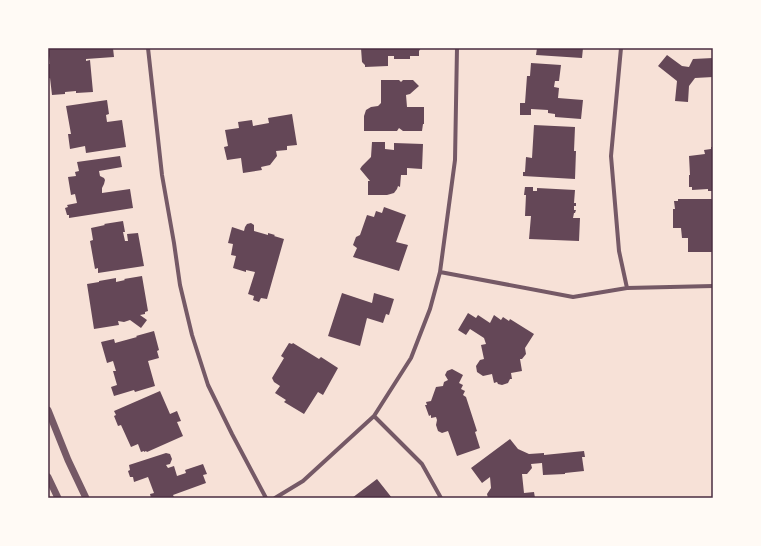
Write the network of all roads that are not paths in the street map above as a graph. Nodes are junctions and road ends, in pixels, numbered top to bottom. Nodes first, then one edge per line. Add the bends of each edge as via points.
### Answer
1 (148, 48) edge
2 (456, 48) edge
3 (621, 48) edge
4 (440, 272) junction
5 (713, 286) edge
6 (627, 288) junction
7 (48, 410) edge
8 (374, 416) junction
9 (50, 421) edge
10 (48, 477) edge
11 (58, 498) edge
12 (86, 498) edge
13 (266, 498) edge
14 (275, 498) edge
15 (441, 498) edge

1 - 13 street via 162,175 180,285 192,335 208,385
2 - 4 street via 456,160
3 - 6 street via 610,156 620,251
4 - 6 street via 573,297
4 - 8 street via 430,309 411,358
5 - 6 street
7 - 9 street
8 - 14 street via 302,481
8 - 15 street via 422,464
9 - 12 street
10 - 11 street

